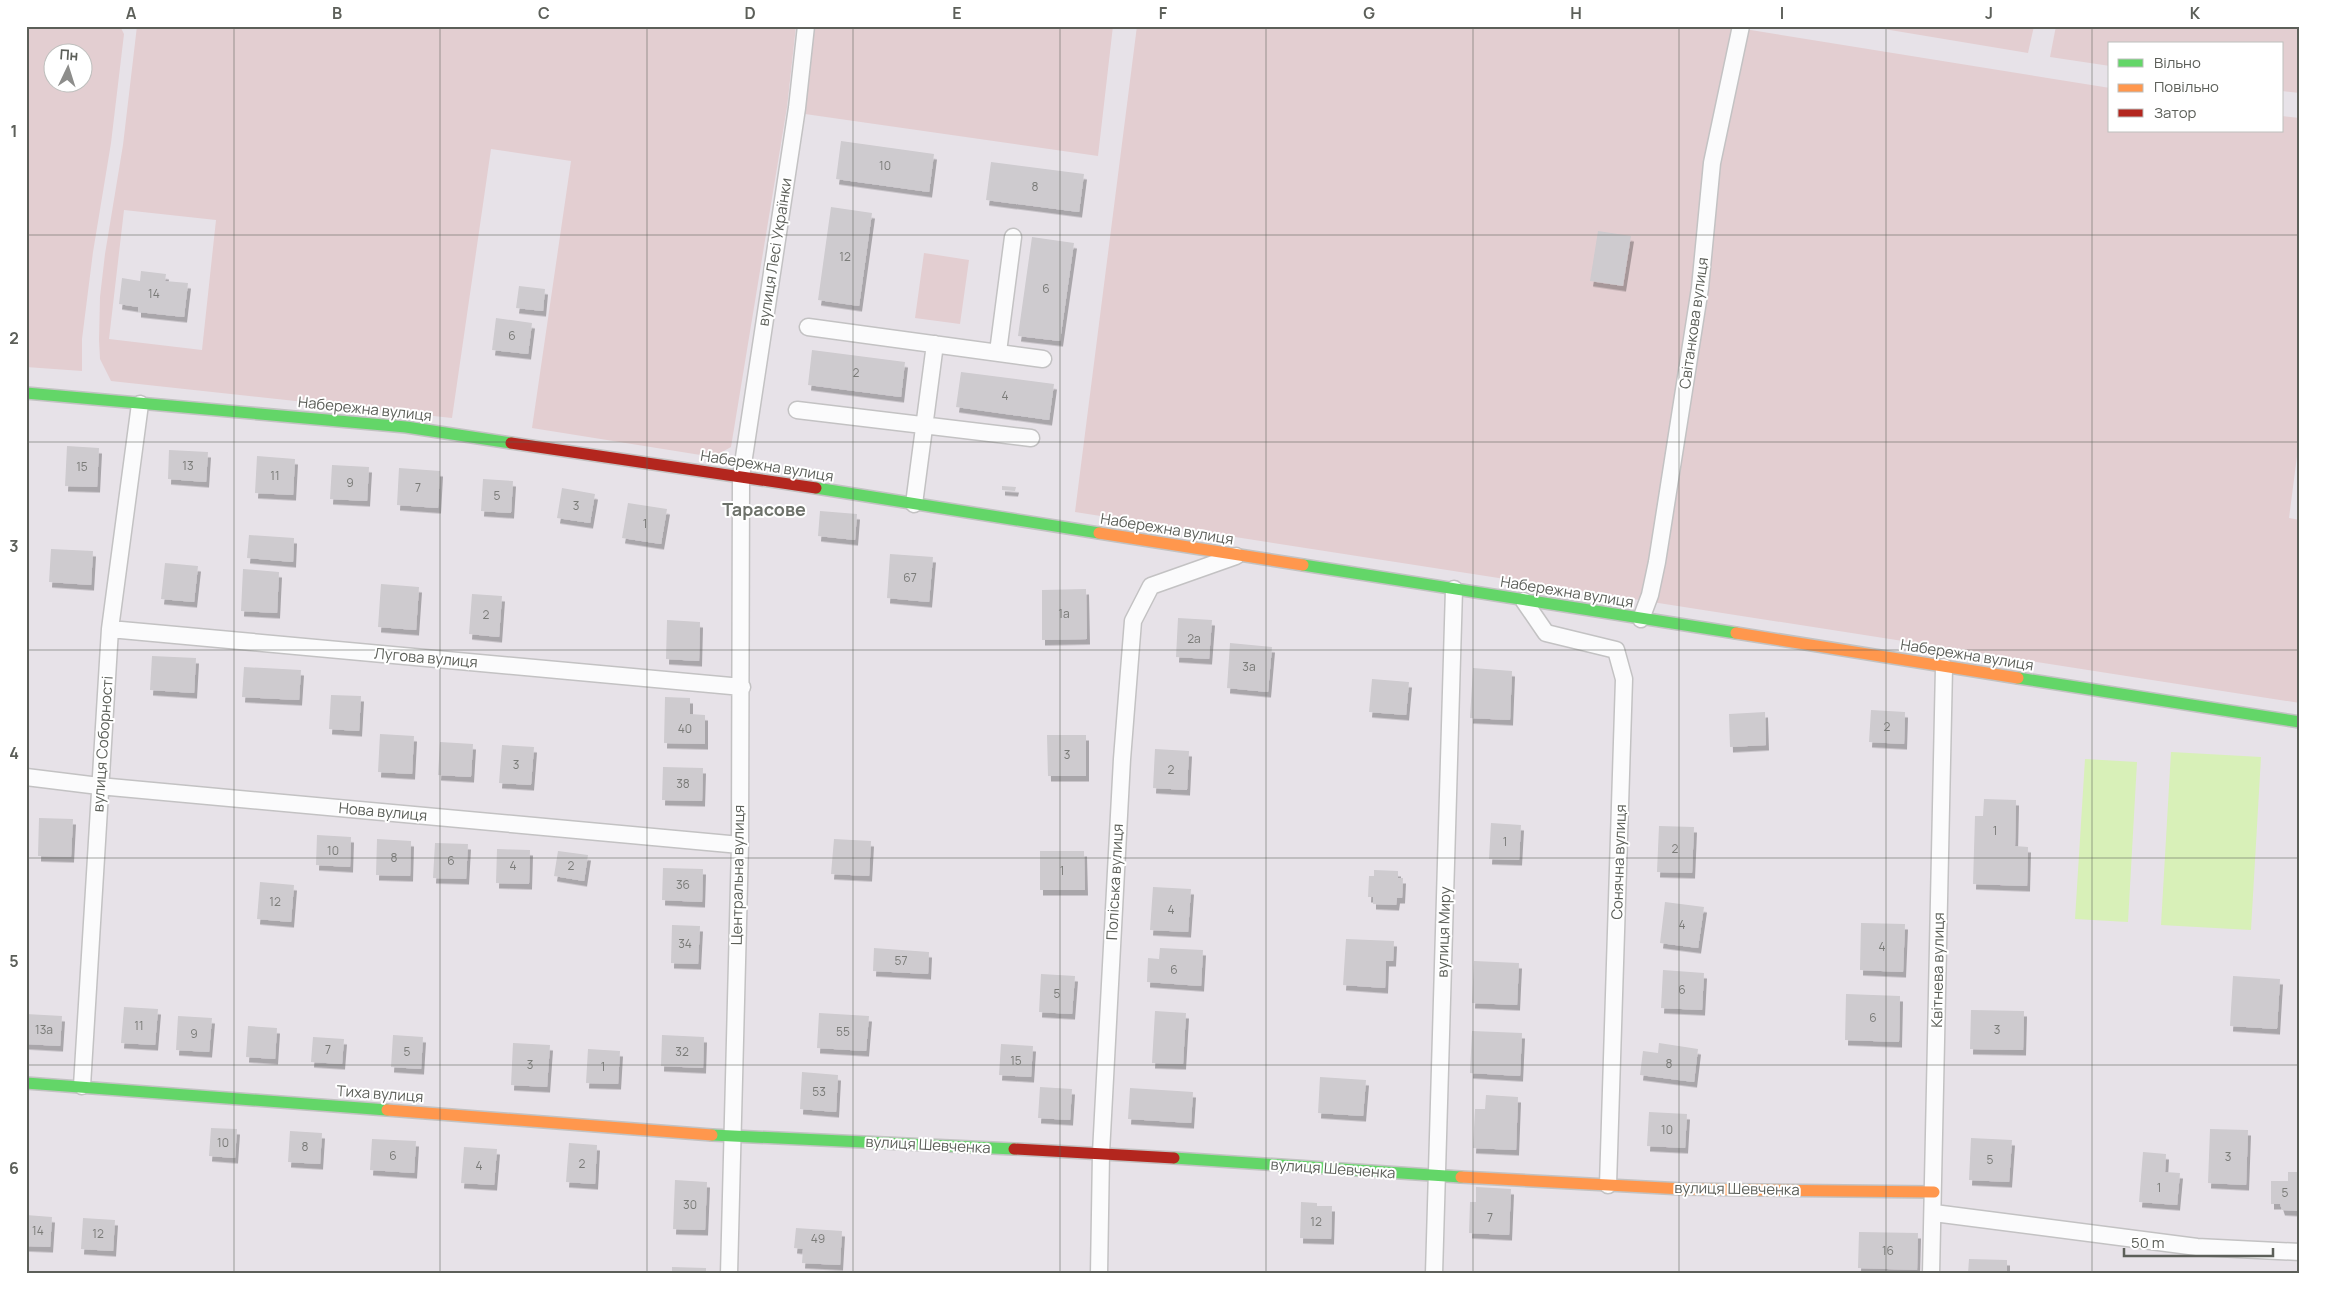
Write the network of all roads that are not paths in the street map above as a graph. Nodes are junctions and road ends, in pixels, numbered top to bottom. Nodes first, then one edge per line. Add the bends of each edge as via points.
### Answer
1 (806, 26) edge
2 (1741, 26) edge
3 (1013, 236) dead end
4 (808, 327) dead end
5 (935, 344) junction
6 (998, 352) junction
7 (1043, 358) dead end
8 (26, 393) edge
9 (140, 404) junction
10 (797, 410) dead end
11 (924, 426) junction
12 (1031, 438) dead end
13 (741, 477) junction
14 (914, 504) junction
15 (1238, 555) junction
16 (1454, 589) junction
17 (1524, 601) junction
18 (1641, 619) junction
19 (110, 629) junction
20 (1944, 667) junction
21 (742, 688) junction
22 (2300, 722) edge
23 (26, 777) edge
24 (100, 786) junction
25 (740, 845) junction
26 (26, 1083) edge
27 (82, 1086) junction
28 (732, 1136) junction
29 (1102, 1153) junction
30 (1438, 1176) junction
31 (1608, 1185) junction
32 (1934, 1192) junction
33 (1934, 1213) junction
34 (2300, 1252) edge
35 (729, 1274) edge
36 (1099, 1274) edge
37 (1434, 1274) edge
38 (1931, 1274) edge

1 - 13 street, вулиця Лесі Українки via 796,118
2 - 18 street, Світанкова вулиця via 1712,163 1700,288 1657,562
3 - 6 street
4 - 5 street
5 - 6 street
5 - 11 street
6 - 7 street
8 - 9 street, Набережна вулиця
9 - 13 street, Набережна вулиця via 406,426
9 - 19 street, вулиця Соборності
10 - 11 street
11 - 12 street
11 - 14 street
13 - 14 street, Набережна вулиця
13 - 21 street, Центральна вулиця
14 - 15 street, Набережна вулиця
15 - 16 street, Набережна вулиця
15 - 29 street, Поліська вулиця via 1151,586 1133,621 1122,759
16 - 17 street, Набережна вулиця
16 - 30 street, вулиця Миру
17 - 18 street, Набережна вулиця
17 - 31 street, Сонячна вулиця via 1546,633 1616,650 1624,679
18 - 20 street, Набережна вулиця
19 - 21 street, Лугова вулиця
19 - 24 street, вулиця Соборності
20 - 22 street, Набережна вулиця
20 - 32 street, Квітнева вулиця
21 - 25 street, Центральна вулиця
23 - 24 street, Нова вулиця
24 - 25 street, Нова вулиця
24 - 27 street, вулиця Соборності
25 - 28 street, Центральна вулиця
26 - 27 street, Тиха вулиця
27 - 28 street, Тиха вулиця
28 - 29 street, вулиця Шевченка
28 - 35 street, Центральна вулиця
29 - 30 street, вулиця Шевченка
29 - 36 street, Поліська вулиця
30 - 31 street, вулиця Шевченка
30 - 37 street, вулиця Миру
31 - 32 street, вулиця Шевченка
32 - 33 street, Квітнева вулиця
33 - 34 street via 2197,1247
33 - 38 street, Квітнева вулиця

